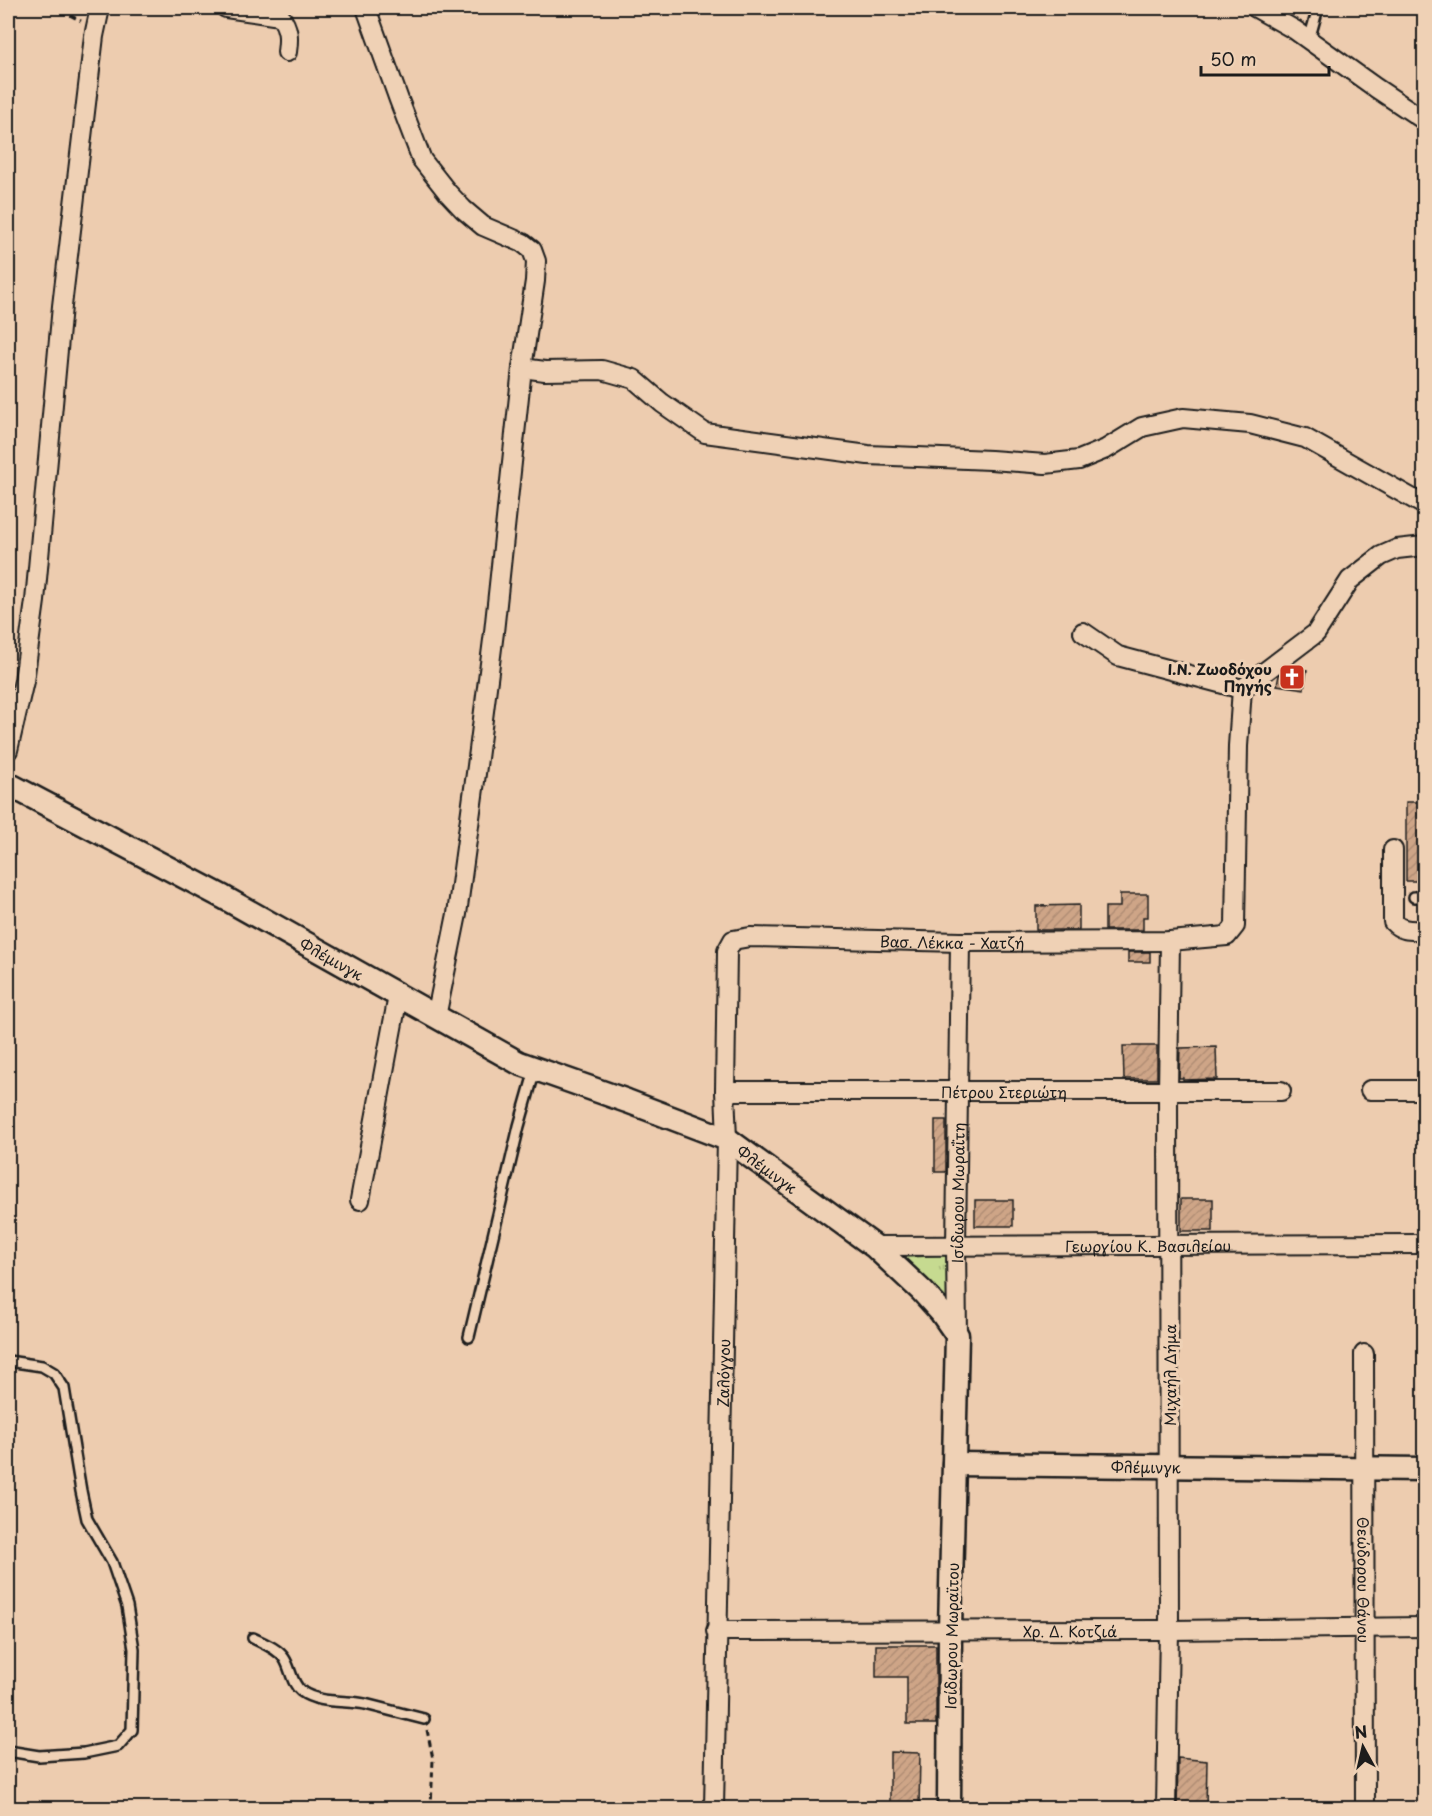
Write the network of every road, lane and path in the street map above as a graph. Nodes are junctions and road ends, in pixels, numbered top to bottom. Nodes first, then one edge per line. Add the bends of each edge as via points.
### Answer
1 (40, 8) edge
2 (100, 8) edge
3 (226, 8) edge
4 (366, 8) edge
5 (1256, 8) edge
6 (1318, 8) edge
7 (94, 36) junction
8 (1309, 40) junction
9 (287, 52) dead end
10 (1425, 120) edge
11 (522, 368) junction
12 (1425, 505) edge
13 (1425, 546) edge
14 (1083, 632) dead end
15 (1242, 689) junction
16 (8, 750) edge
17 (8, 784) edge
18 (1393, 850) dead end
19 (1414, 897) dead end
20 (1425, 897) edge
21 (1425, 930) edge
22 (733, 940) joint
23 (1170, 941) junction
24 (960, 942) junction
25 (398, 996) junction
26 (436, 1017) junction
27 (535, 1070) junction
28 (1370, 1090) dead end
29 (1425, 1090) edge
30 (725, 1091) junction
31 (957, 1091) junction
32 (1168, 1091) junction
33 (1281, 1091) dead end
34 (727, 1139) junction
35 (360, 1200) dead end
36 (1425, 1244) edge
37 (1169, 1245) junction
38 (874, 1246) junction
39 (956, 1246) junction
40 (957, 1335) junction
41 (470, 1337) dead end
42 (1364, 1354) dead end
43 (8, 1361) edge
44 (954, 1464) junction
45 (1169, 1466) junction
46 (1363, 1468) junction
47 (1425, 1469) edge
48 (1365, 1627) junction
49 (1425, 1627) edge
50 (950, 1630) junction
51 (1169, 1630) junction
52 (716, 1631) junction
53 (253, 1638) dead end
54 (424, 1719) joint
55 (8, 1751) edge
56 (431, 1809) edge
57 (714, 1809) edge
58 (949, 1809) edge
59 (1166, 1809) edge
60 (1365, 1809) edge

1 - 7 path via 68,14
2 - 7 street
3 - 9 street via 280,16 289,37
4 - 11 street via 422,160 448,193 483,226 532,250 536,281
5 - 8 street
6 - 8 lane
7 - 16 street via 62,306 35,602 24,681
8 - 10 street
11 - 12 street via 602,370 634,379 705,433 868,455 1045,464 1078,460 1106,449 1142,427 1183,418 1250,424 1305,438
11 - 26 street via 477,765 457,914
13 - 15 street via 1397,549 1381,556 1350,580 1316,633
14 - 15 street via 1118,656
15 - 23 street, Βασ. Λέκκα - Χατζή via 1235,926 1227,936
17 - 25 street, Φλέμινγκ via 223,897
18 - 21 street via 1393,922 1406,930
19 - 20 lane
22 - 24 street, Βασ. Λέκκα - Χατζή via 750,937
22 - 30 street, Ζαλόγγου via 727,951
23 - 24 street, Βασ. Λέκκα - Χατζή
23 - 32 street, Μιχαήλ Δήμα
24 - 31 street, Ισίδωρου Μωραΐτη
25 - 26 street, Φλέμινγκ
25 - 35 street
26 - 27 street, Φλέμινγκ
27 - 34 street, Φλέμινγκ
27 - 41 lane
28 - 29 street
30 - 31 street, Πέτρου Στεριώτη
30 - 34 street, Ζαλόγγου
31 - 32 street, Πέτρου Στεριώτη
31 - 39 street, Ισίδωρου Μωραΐτη
32 - 33 street, Πέτρου Στεριώτη
32 - 37 street, Μιχαήλ Δήμα
34 - 38 street, Φλέμινγκ
34 - 52 street, Ζαλόγγου
36 - 37 street, Γεωργίου Κ. Βασιλείου
37 - 39 street, Γεωργίου Κ. Βασιλείου
37 - 45 street, Μιχαήλ Δήμα
38 - 39 street, Γεωργίου Κ. Βασιλείου
38 - 40 street, Φλέμινγκ via 922,1291
39 - 40 street, Ισίδωρου Μωραΐτη
40 - 44 street
42 - 46 street, Θεώδορου Θάνου
43 - 55 lane via 42,1366 54,1373 64,1388 87,1519 112,1562 127,1606 134,1649 132,1730 118,1746 39,1756
44 - 45 street, Φλέμινγκ
44 - 50 street, Ισίδωρου Μωραϊτου
45 - 46 street, Φλέμινγκ
45 - 51 street, Μιχαήλ Δήμα
46 - 47 street, Φλέμινγκ
46 - 48 street, Θεώδορου Θάνου
48 - 49 street, Χρ. Δ. Κοτζιά
48 - 51 street, Χρ. Δ. Κοτζιά
48 - 60 street, Θεώδορου Θάνου
50 - 51 street, Χρ. Δ. Κοτζιά
50 - 52 street, Χρ. Δ. Κοτζιά
50 - 58 street, Ισίδωρου Μωραϊτου
51 - 59 street, Μιχαήλ Δήμα
52 - 57 street, Ζαλόγγου
53 - 54 lane via 285,1659 299,1690 307,1695
54 - 56 path via 433,1759

